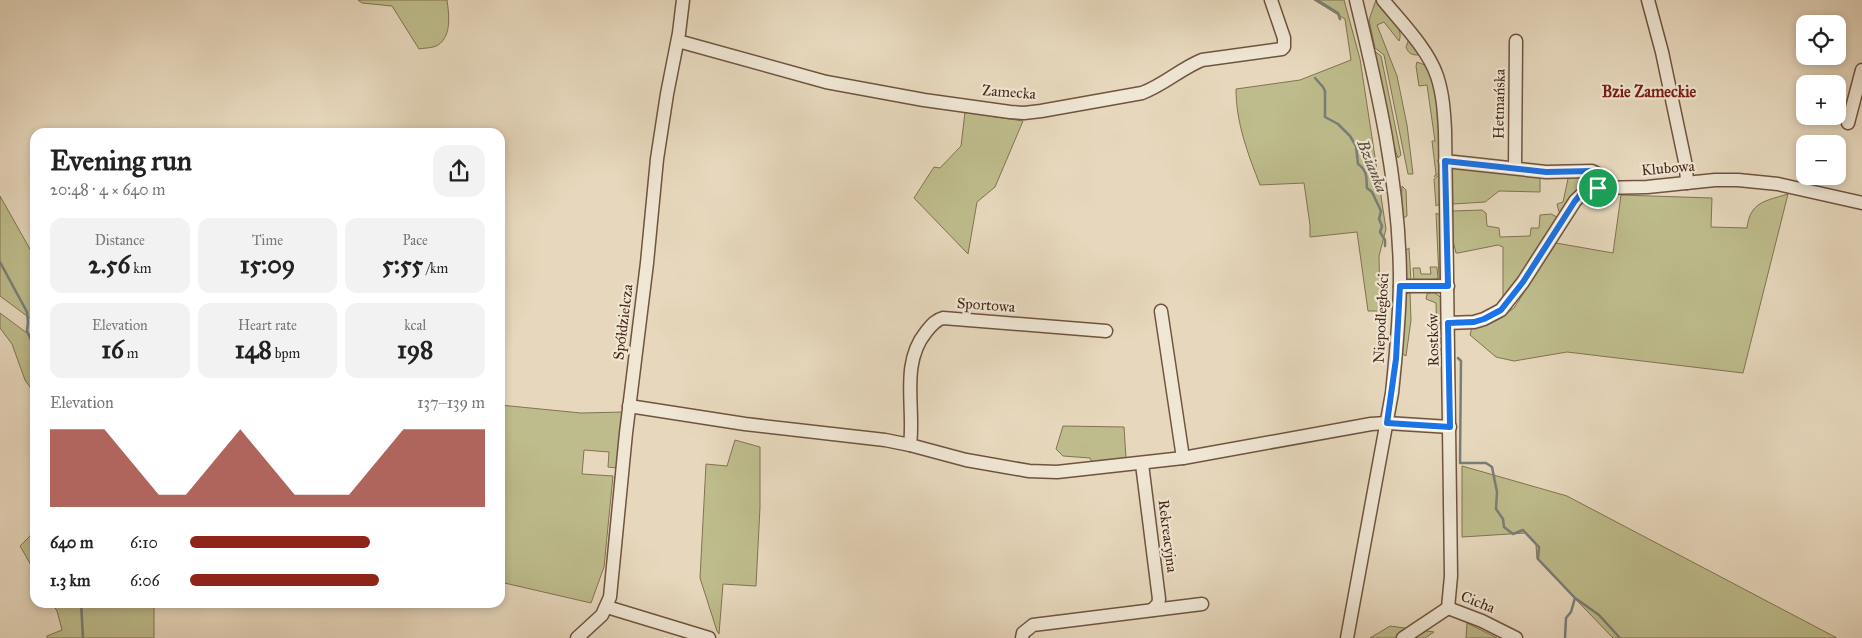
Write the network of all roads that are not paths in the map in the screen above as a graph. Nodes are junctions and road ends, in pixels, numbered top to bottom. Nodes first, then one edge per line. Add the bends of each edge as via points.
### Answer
1 (684, 0) edge
2 (1271, 0) edge
3 (1356, 0) edge
4 (1383, 0) edge
5 (1648, 0) edge
6 (678, 41) junction
7 (1516, 41) dead end
8 (1862, 70) edge
9 (1848, 123) dead end
10 (1445, 161) junction
11 (1515, 168) junction
12 (1688, 183) junction
13 (1598, 188) junction
14 (1862, 203) edge
15 (1400, 286) junction
16 (1448, 286) junction
17 (1160, 311) dead end
18 (1448, 323) junction
19 (1106, 331) dead end
20 (629, 406) junction
21 (1387, 423) junction
22 (1450, 427) junction
23 (910, 445) junction
24 (1184, 458) junction
25 (1142, 464) junction
26 (1202, 604) dead end
27 (607, 606) junction
28 (1448, 608) junction
29 (1152, 610) junction
30 (577, 638) edge
31 (709, 638) edge
32 (1022, 638) edge
33 (1347, 638) edge
34 (1403, 638) edge
35 (1516, 638) edge

1 - 6 street, Spółdzielcza
2 - 6 street, Zamecka via 1284,38 1282,49 1202,60 1142,93 1024,113 924,100 826,82
3 - 15 street, Niepodległości via 1389,149
4 - 10 street, Rostków via 1429,60 1436,75 1442,101
5 - 12 street via 1662,52
6 - 20 street, Spółdzielcza via 666,94 657,159
7 - 11 street, Hetmańska
8 - 9 street
10 - 11 street
10 - 16 street, Rostków
11 - 13 street via 1596,172
12 - 13 street, Klubowa
12 - 14 street, Klubowa via 1755,181
13 - 18 street, Klubowa via 1581,194 1575,201 1501,310 1474,322
15 - 16 street
15 - 21 street, Niepodległości via 1396,359
16 - 18 street, Rostków
17 - 24 street
18 - 22 street, Rostków
19 - 23 street, Sportowa via 937,320 919,341 912,359
20 - 23 street
20 - 27 street, Spółdzielcza
21 - 22 street
21 - 24 street
21 - 33 street, Niepodległości
22 - 28 street, Rostków via 1452,576
23 - 25 street via 966,460 1029,471 1057,472
24 - 25 street
25 - 29 street, Rekreacyjna via 1159,598
26 - 29 street
27 - 30 street, Spółdzielcza via 602,615
27 - 31 street
28 - 34 street, Cicha
28 - 35 street, Cicha
29 - 32 street via 1033,625

